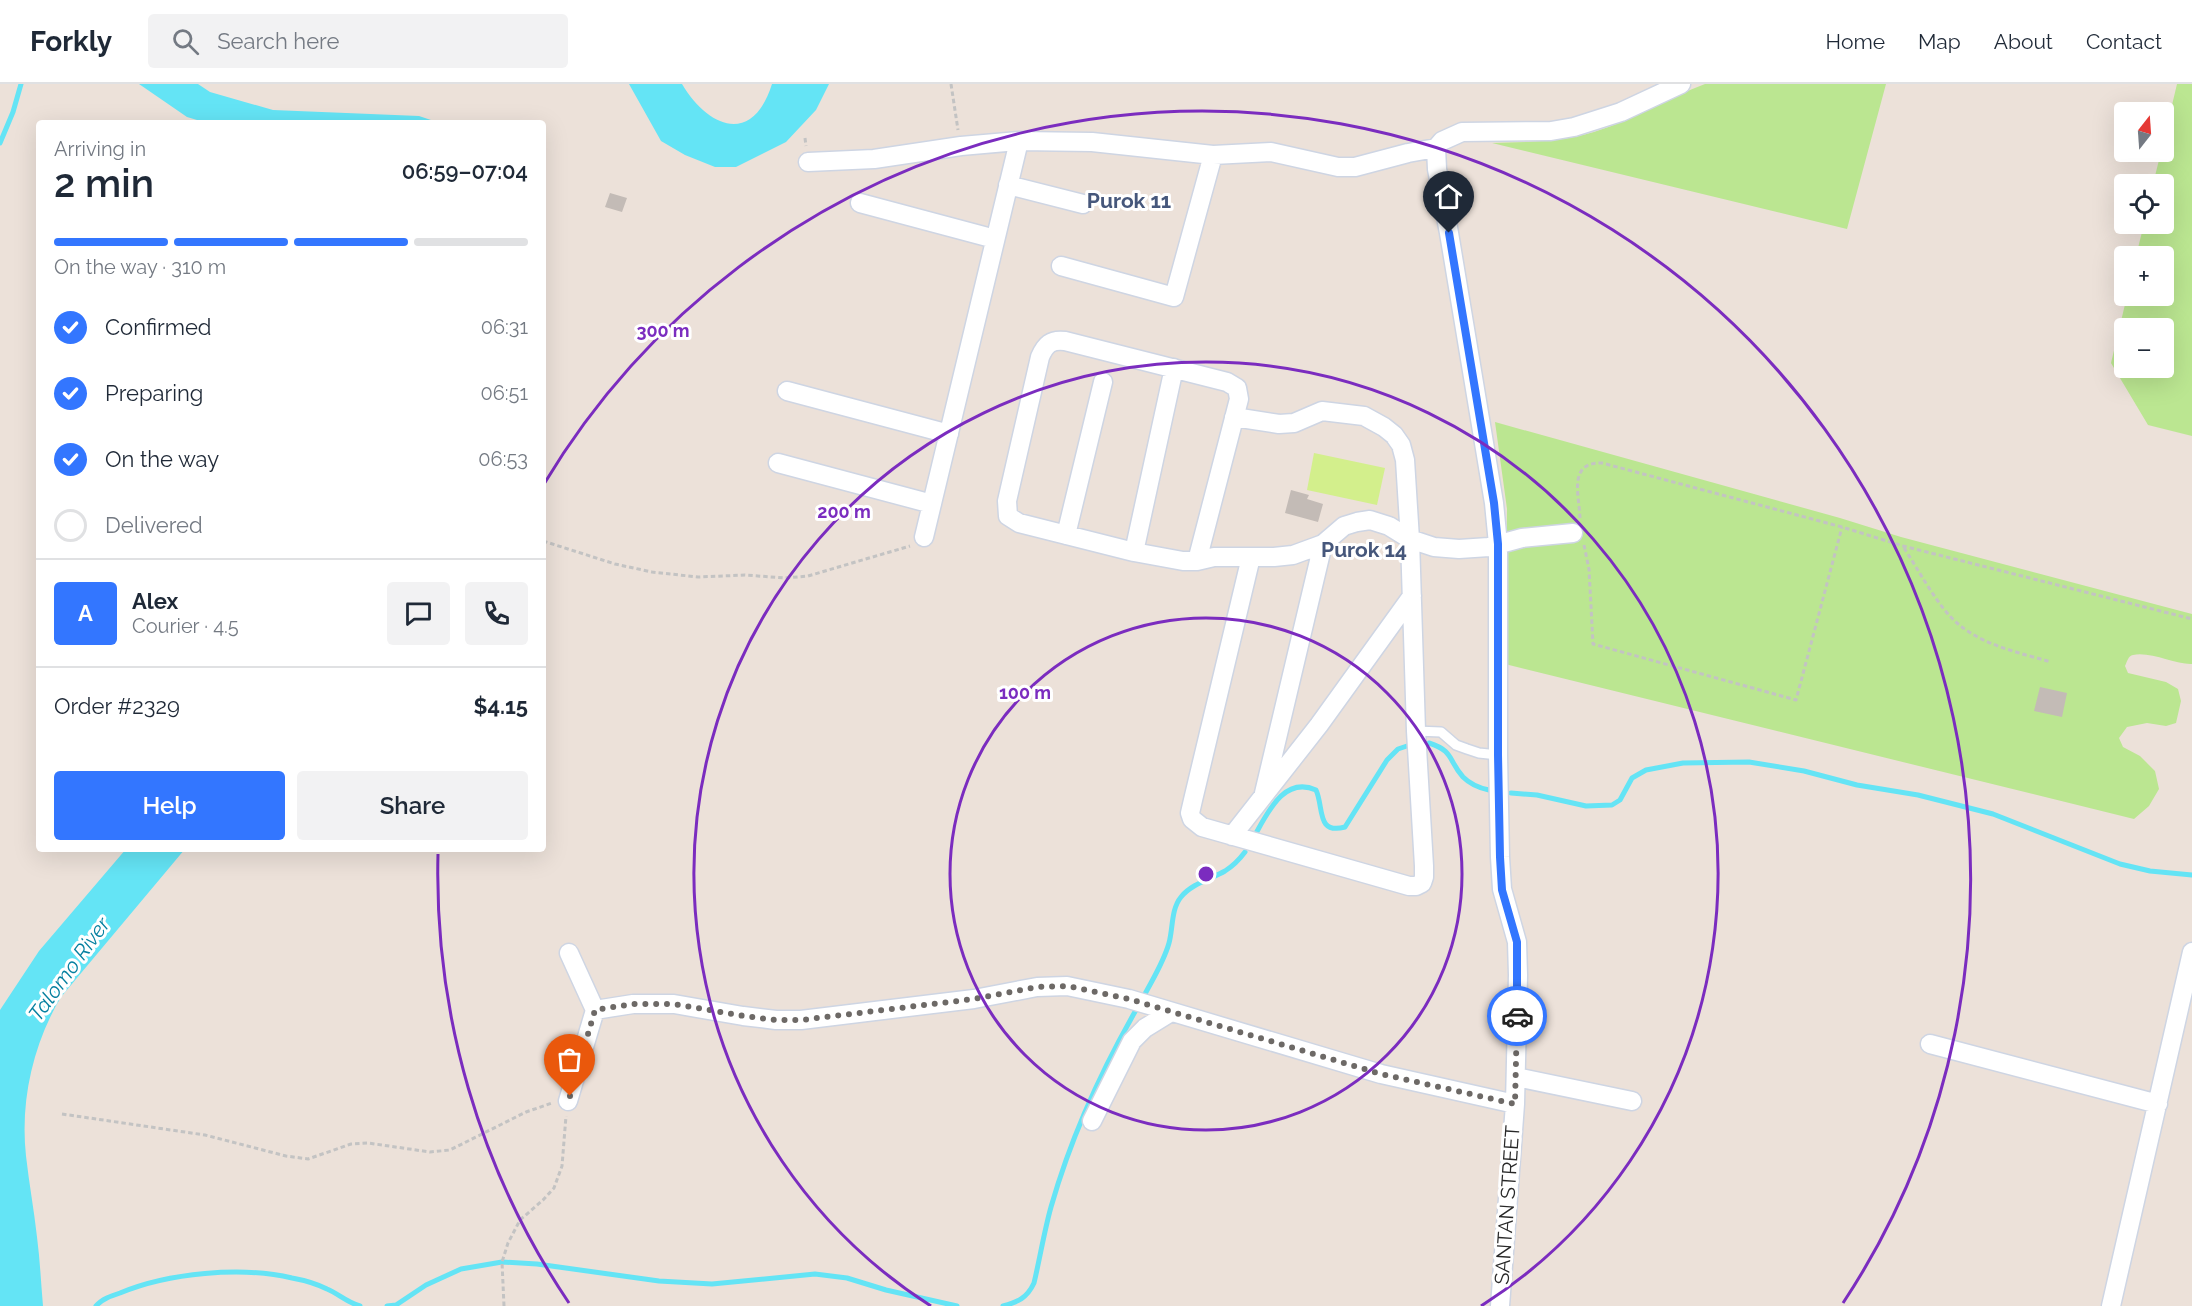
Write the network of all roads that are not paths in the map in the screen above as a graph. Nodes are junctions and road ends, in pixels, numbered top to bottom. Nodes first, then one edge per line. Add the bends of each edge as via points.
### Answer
1 (1681, 84) edge
2 (1019, 141) junction
3 (1436, 148) junction
4 (1213, 155) junction
5 (808, 162) dead end
6 (1008, 185) junction
7 (860, 203) dead end
8 (1083, 204) dead end
9 (995, 239) junction
10 (1061, 266) dead end
11 (1174, 368) junction
12 (1103, 382) dead end
13 (787, 391) dead end
14 (1234, 417) junction
15 (949, 434) junction
16 (778, 463) dead end
17 (933, 504) junction
18 (1573, 533) road end
19 (1066, 535) junction
20 (924, 537) road end
21 (1410, 539) junction
22 (1323, 543) junction
23 (1498, 544) junction
24 (1134, 552) junction
25 (1251, 557) junction
26 (1197, 561) junction
27 (1412, 596) junction
28 (1416, 731) junction
29 (1498, 755) junction
30 (1263, 799) junction
31 (1232, 836) junction
32 (2192, 952) edge
33 (569, 953) dead end
34 (595, 1010) junction
35 (1171, 1012) junction
36 (1930, 1044) dead end
37 (1516, 1077) junction
38 (568, 1101) road end
39 (1632, 1101) dead end
40 (1515, 1104) junction
41 (2158, 1104) junction
42 (1092, 1120) dead end
43 (1500, 1306) edge
44 (2111, 1306) edge

1 - 3 street via 1621,112 1574,128 1462,132
2 - 4 street via 1092,142
2 - 5 street via 874,159
2 - 6 street
3 - 4 street via 1354,167 1271,152
3 - 23 street, SANTAN STREET
4 - 10 street via 1174,297
6 - 8 street
6 - 9 street
7 - 9 street
9 - 15 street
11 - 14 street via 1234,385 1239,393
11 - 19 street via 1065,341 1050,342 1044,348 1006,509 1008,516 1019,523
11 - 24 street
12 - 19 street
13 - 15 street
14 - 21 street via 1294,423 1322,411 1364,416 1384,427 1401,445 1405,460
14 - 26 street
15 - 17 street
16 - 17 street
17 - 20 street
18 - 23 street
19 - 24 street
21 - 22 street via 1370,520 1344,526
21 - 23 street via 1434,547 1459,549
21 - 27 street
22 - 25 street via 1293,555
22 - 30 street
23 - 29 street, SANTAN STREET
24 - 26 street
25 - 26 street
25 - 31 street via 1190,813 1202,827
27 - 28 street
27 - 30 street
28 - 29 lane via 1441,732 1456,745
28 - 31 street via 1422,883 1409,886
29 - 37 street, SANTAN STREET via 1502,890 1517,942
30 - 31 street
32 - 41 street
33 - 34 street
34 - 35 street via 633,1004 674,1004 744,1016 801,1020 1067,986
34 - 38 street
35 - 40 street via 1381,1074
35 - 42 street via 1132,1041
36 - 41 street
37 - 39 street
37 - 40 street, SANTAN STREET
40 - 43 street, SANTAN STREET
41 - 44 street

